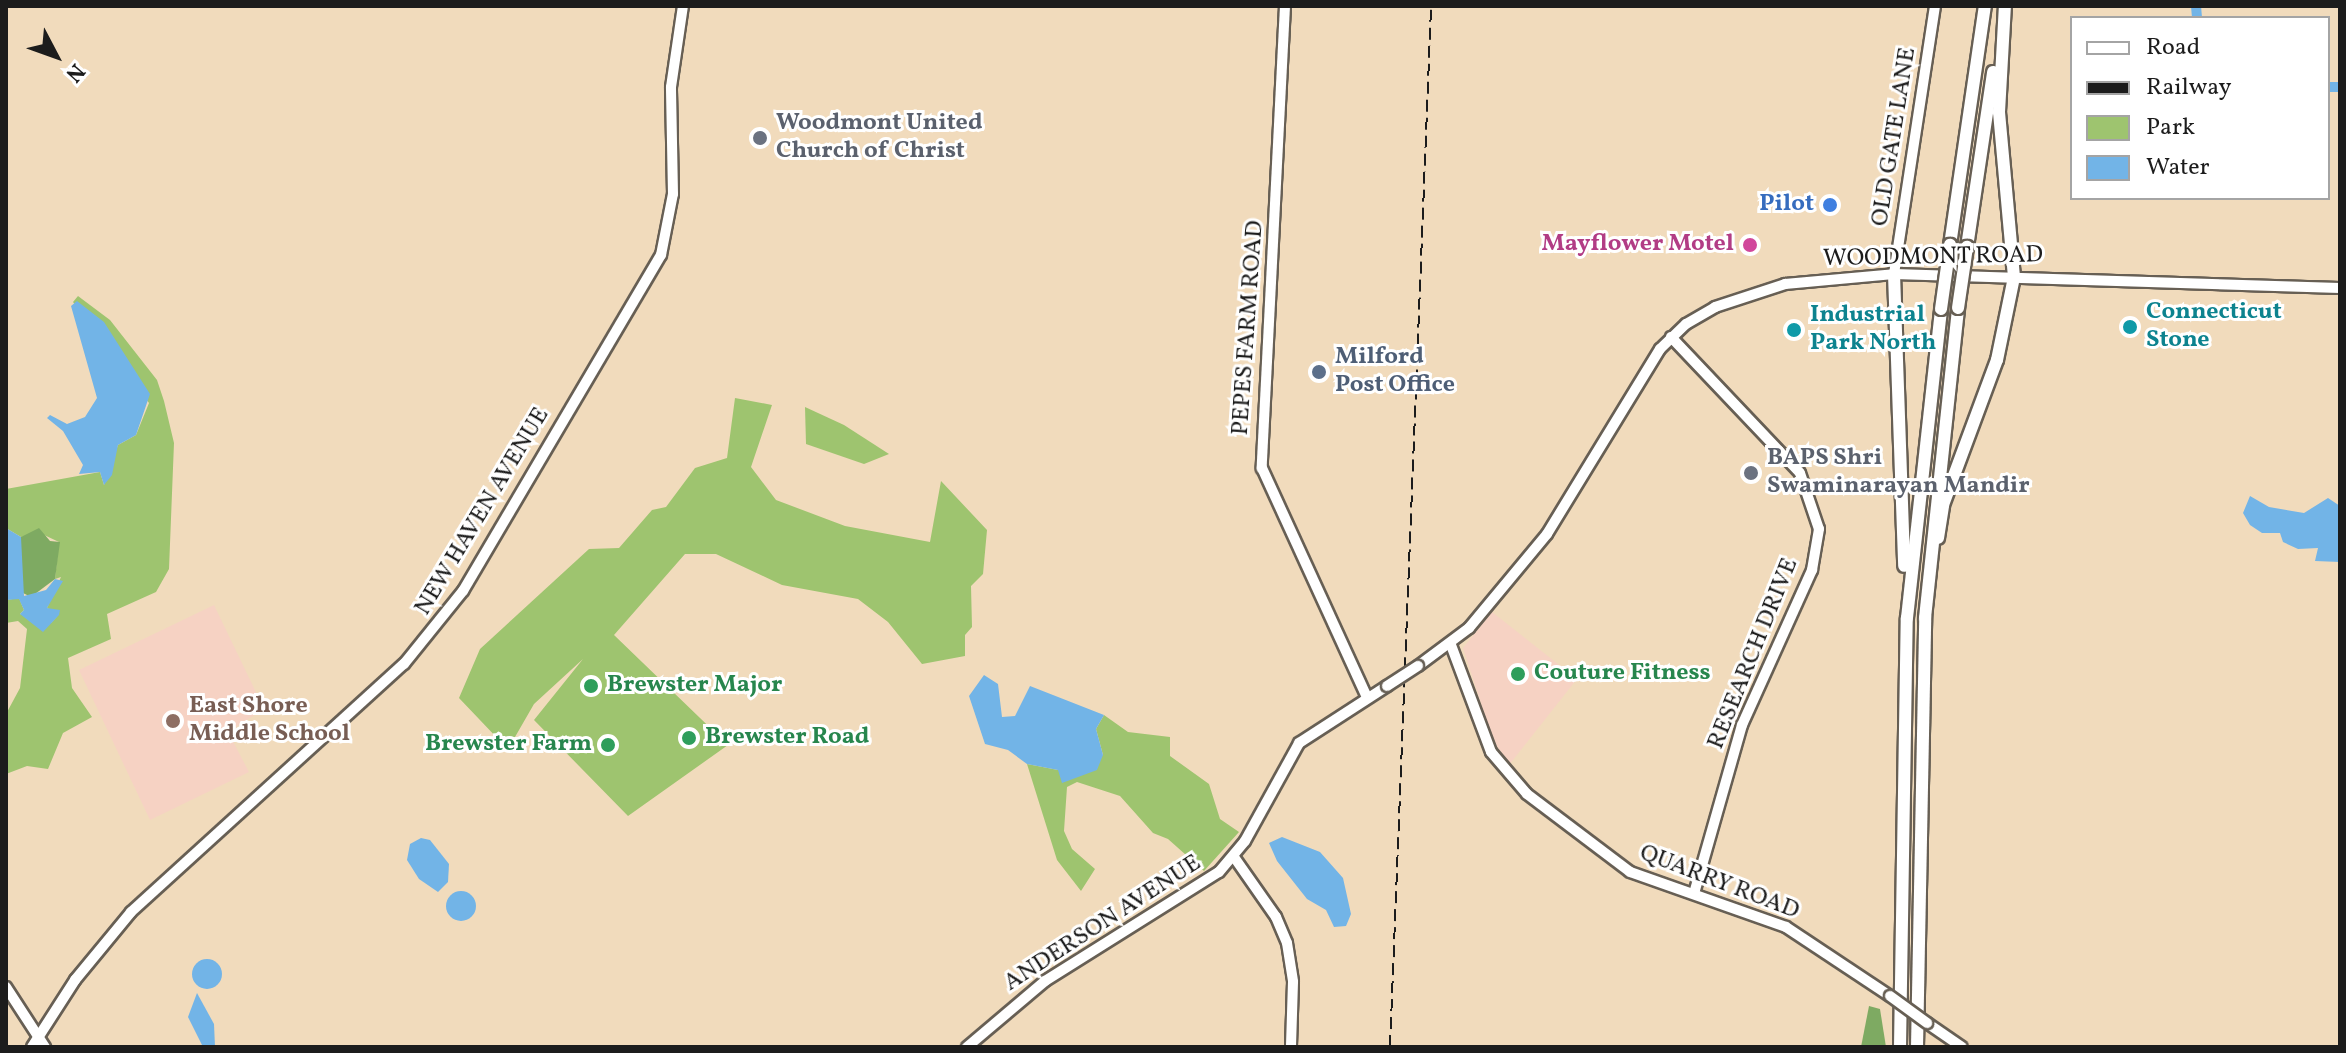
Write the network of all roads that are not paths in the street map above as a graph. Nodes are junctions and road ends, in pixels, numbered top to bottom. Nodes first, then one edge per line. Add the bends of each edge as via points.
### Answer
1 (683, 6) edge
2 (1285, 6) edge
3 (1935, 6) edge
4 (1985, 6) edge
5 (2004, 6) edge
6 (1894, 274) junction
7 (2014, 277) junction
8 (2340, 288) edge
9 (1671, 337) junction
10 (1906, 639) junction
11 (1451, 645) junction
12 (1418, 666) joint
13 (1922, 681) junction
14 (1367, 697) junction
15 (1234, 857) junction
16 (1694, 893) junction
17 (6, 987) edge
18 (38, 1044) edge
19 (967, 1047) edge
20 (1291, 1047) edge
21 (1900, 1047) edge
22 (1917, 1047) edge
23 (1962, 1047) edge

1 - 18 main road, NEW HAVEN AVENUE via 671,87 673,194 661,255 463,591 404,664 131,912
2 - 14 main road, PEPES FARM ROAD via 1261,456 1267,484
3 - 6 main road, OLD GATE LANE
4 - 10 highway, bridge via 1917,493
5 - 7 highway via 1999,112
5 - 13 highway, bridge via 1934,492
6 - 7 main road, WOODMONT ROAD
6 - 9 main road, WOODMONT ROAD via 1782,285 1715,307
6 - 10 highway
7 - 8 main road, WOODMONT ROAD
7 - 13 highway via 1997,360 1943,505
9 - 11 main road, WOODMONT ROAD via 1649,362 1547,534
9 - 16 main road, RESEARCH DRIVE via 1800,473 1819,529 1812,570 1742,725
10 - 21 highway
11 - 12 main road, WOODMONT ROAD
11 - 16 main road, QUARRY ROAD via 1491,752 1508,777 1630,872
12 - 14 main road, ANDERSON AVENUE, bridge
13 - 22 highway
14 - 15 main road, ANDERSON AVENUE via 1299,743
15 - 19 main road, ANDERSON AVENUE via 1201,885 1045,981
15 - 20 main road via 1276,917 1287,943 1293,982
16 - 23 main road, QUARRY ROAD, bridge via 1800,934
17 - 18 main road

